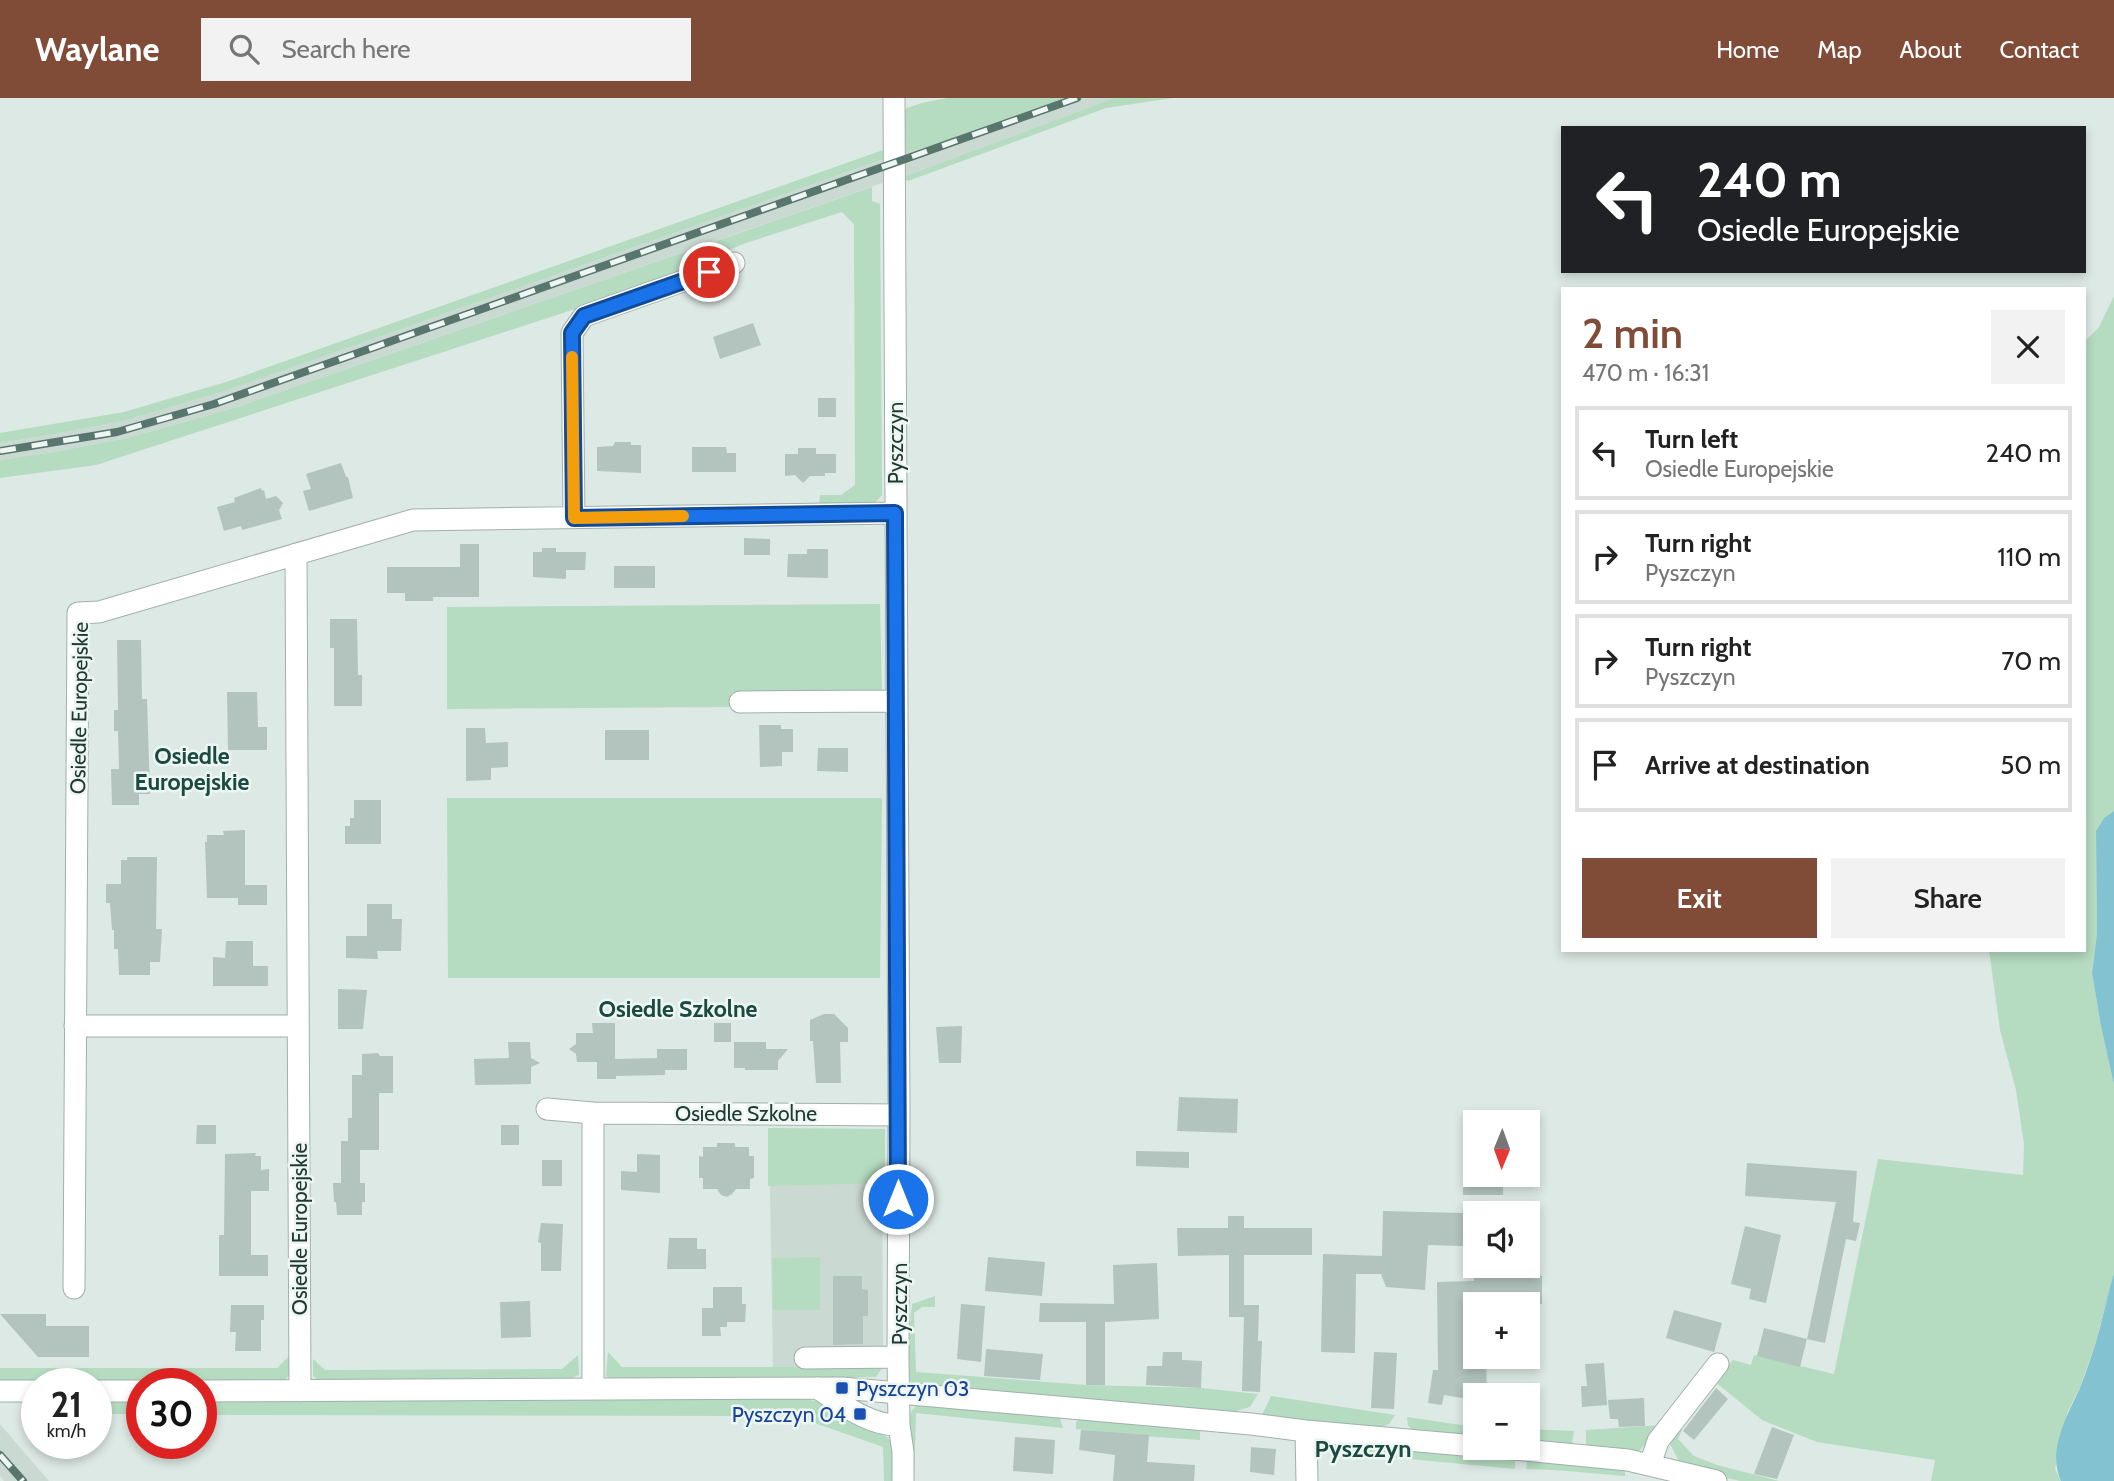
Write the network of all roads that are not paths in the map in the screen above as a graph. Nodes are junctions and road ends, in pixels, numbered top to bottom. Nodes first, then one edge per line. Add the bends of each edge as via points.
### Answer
1 (894, 98) edge
2 (734, 263) dead end
3 (895, 513) junction
4 (574, 518) junction
5 (296, 554) junction
6 (896, 701) junction
7 (740, 702) dead end
8 (75, 1026) junction
9 (298, 1026) junction
10 (547, 1109) dead end
11 (593, 1113) junction
12 (899, 1115) junction
13 (74, 1288) dead end
14 (898, 1357) junction
15 (805, 1358) dead end
16 (1718, 1364) dead end
17 (817, 1388) junction
18 (593, 1389) junction
19 (0, 1391) edge
20 (21, 1391) edge
21 (217, 1391) edge
22 (300, 1391) junction
23 (898, 1394) junction
24 (899, 1426) junction
25 (1306, 1431) junction
26 (1463, 1445) edge
27 (1540, 1452) edge
28 (1650, 1465) junction
29 (903, 1481) edge
30 (1307, 1481) edge
31 (1716, 1481) edge

1 - 3 street, Pyszczyn
2 - 4 street via 584,316 572,333
3 - 4 street, Osiedle Europejskie
3 - 6 street, Pyszczyn
4 - 5 street, Osiedle Europejskie via 413,520
5 - 8 street, Osiedle Europejskie via 99,611 78,613
5 - 9 street, Osiedle Europejskie
6 - 7 street
6 - 12 street, Pyszczyn
8 - 9 street
8 - 13 street, Osiedle Europejskie
9 - 22 street, Osiedle Europejskie
10 - 11 street, Osiedle Szkolne
11 - 12 street, Osiedle Szkolne
11 - 18 street
12 - 14 street, Pyszczyn
14 - 15 street
14 - 23 street, Pyszczyn
16 - 28 street via 1658,1441
17 - 18 street
17 - 23 street
17 - 24 street via 868,1418
18 - 22 street
19 - 20 street
21 - 22 street
23 - 24 street, Pyszczyn
23 - 25 street
24 - 29 street, Pyszczyn
25 - 26 street
25 - 30 street
27 - 28 street
28 - 31 street

